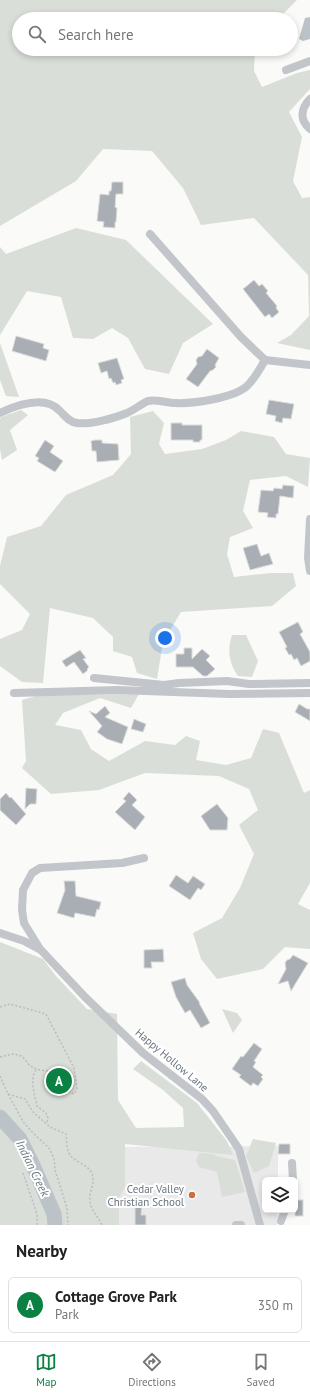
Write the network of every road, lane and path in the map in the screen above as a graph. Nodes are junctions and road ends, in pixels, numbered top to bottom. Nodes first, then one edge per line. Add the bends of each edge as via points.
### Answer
1 (310, 62) edge
2 (286, 70) dead end
3 (310, 99) edge
4 (310, 129) edge
5 (150, 234) dead end
6 (265, 360) junction
7 (310, 365) edge
8 (0, 413) edge
9 (310, 519) edge
10 (310, 571) edge
11 (94, 678) dead end
12 (310, 683) edge
13 (14, 693) dead end
14 (310, 693) edge
15 (144, 858) dead end
16 (0, 933) edge
17 (40, 949) junction
18 (0, 1007) edge
19 (0, 1057) edge
20 (36, 1070) junction
21 (0, 1076) edge
22 (8, 1094) junction
23 (47, 1124) junction
24 (292, 1163) dead end
25 (23, 1174) dead end
26 (293, 1177) edge
27 (285, 1213) edge
28 (283, 1224) edge
29 (37, 1225) edge
30 (68, 1225) edge
31 (102, 1225) edge
32 (236, 1225) edge
33 (241, 1225) edge
34 (260, 1225) edge

1 - 2 street
3 - 4 street via 302,110 306,125
5 - 6 street via 241,337
6 - 7 street
6 - 8 street via 247,386 235,394 216,399 177,404 151,400 122,415 82,423 70,421 59,410 38,402
9 - 10 street
11 - 12 street via 164,685 227,681 249,684
13 - 14 street via 117,690 229,694
15 - 17 street, Happy Hollow Lane via 122,863 40,868 32,873 23,890 22,910 24,923
16 - 17 street
17 - 34 street, Happy Hollow Lane via 143,1054 202,1099 214,1112 239,1149
18 - 20 path via 10,1004 46,1014 74,1068 77,1089 74,1094 58,1086 49,1071
19 - 20 path via 12,1054 22,1056
20 - 23 path via 32,1084 37,1106 46,1114
21 - 22 path
22 - 23 path via 24,1099 33,1112
22 - 30 path via 24,1123 49,1148 54,1158 55,1170 67,1208
23 - 31 path via 66,1134 67,1149 71,1156 88,1167 93,1178 90,1201 92,1210
24 - 26 street
25 - 29 path via 37,1214
27 - 28 street
32 - 33 street

